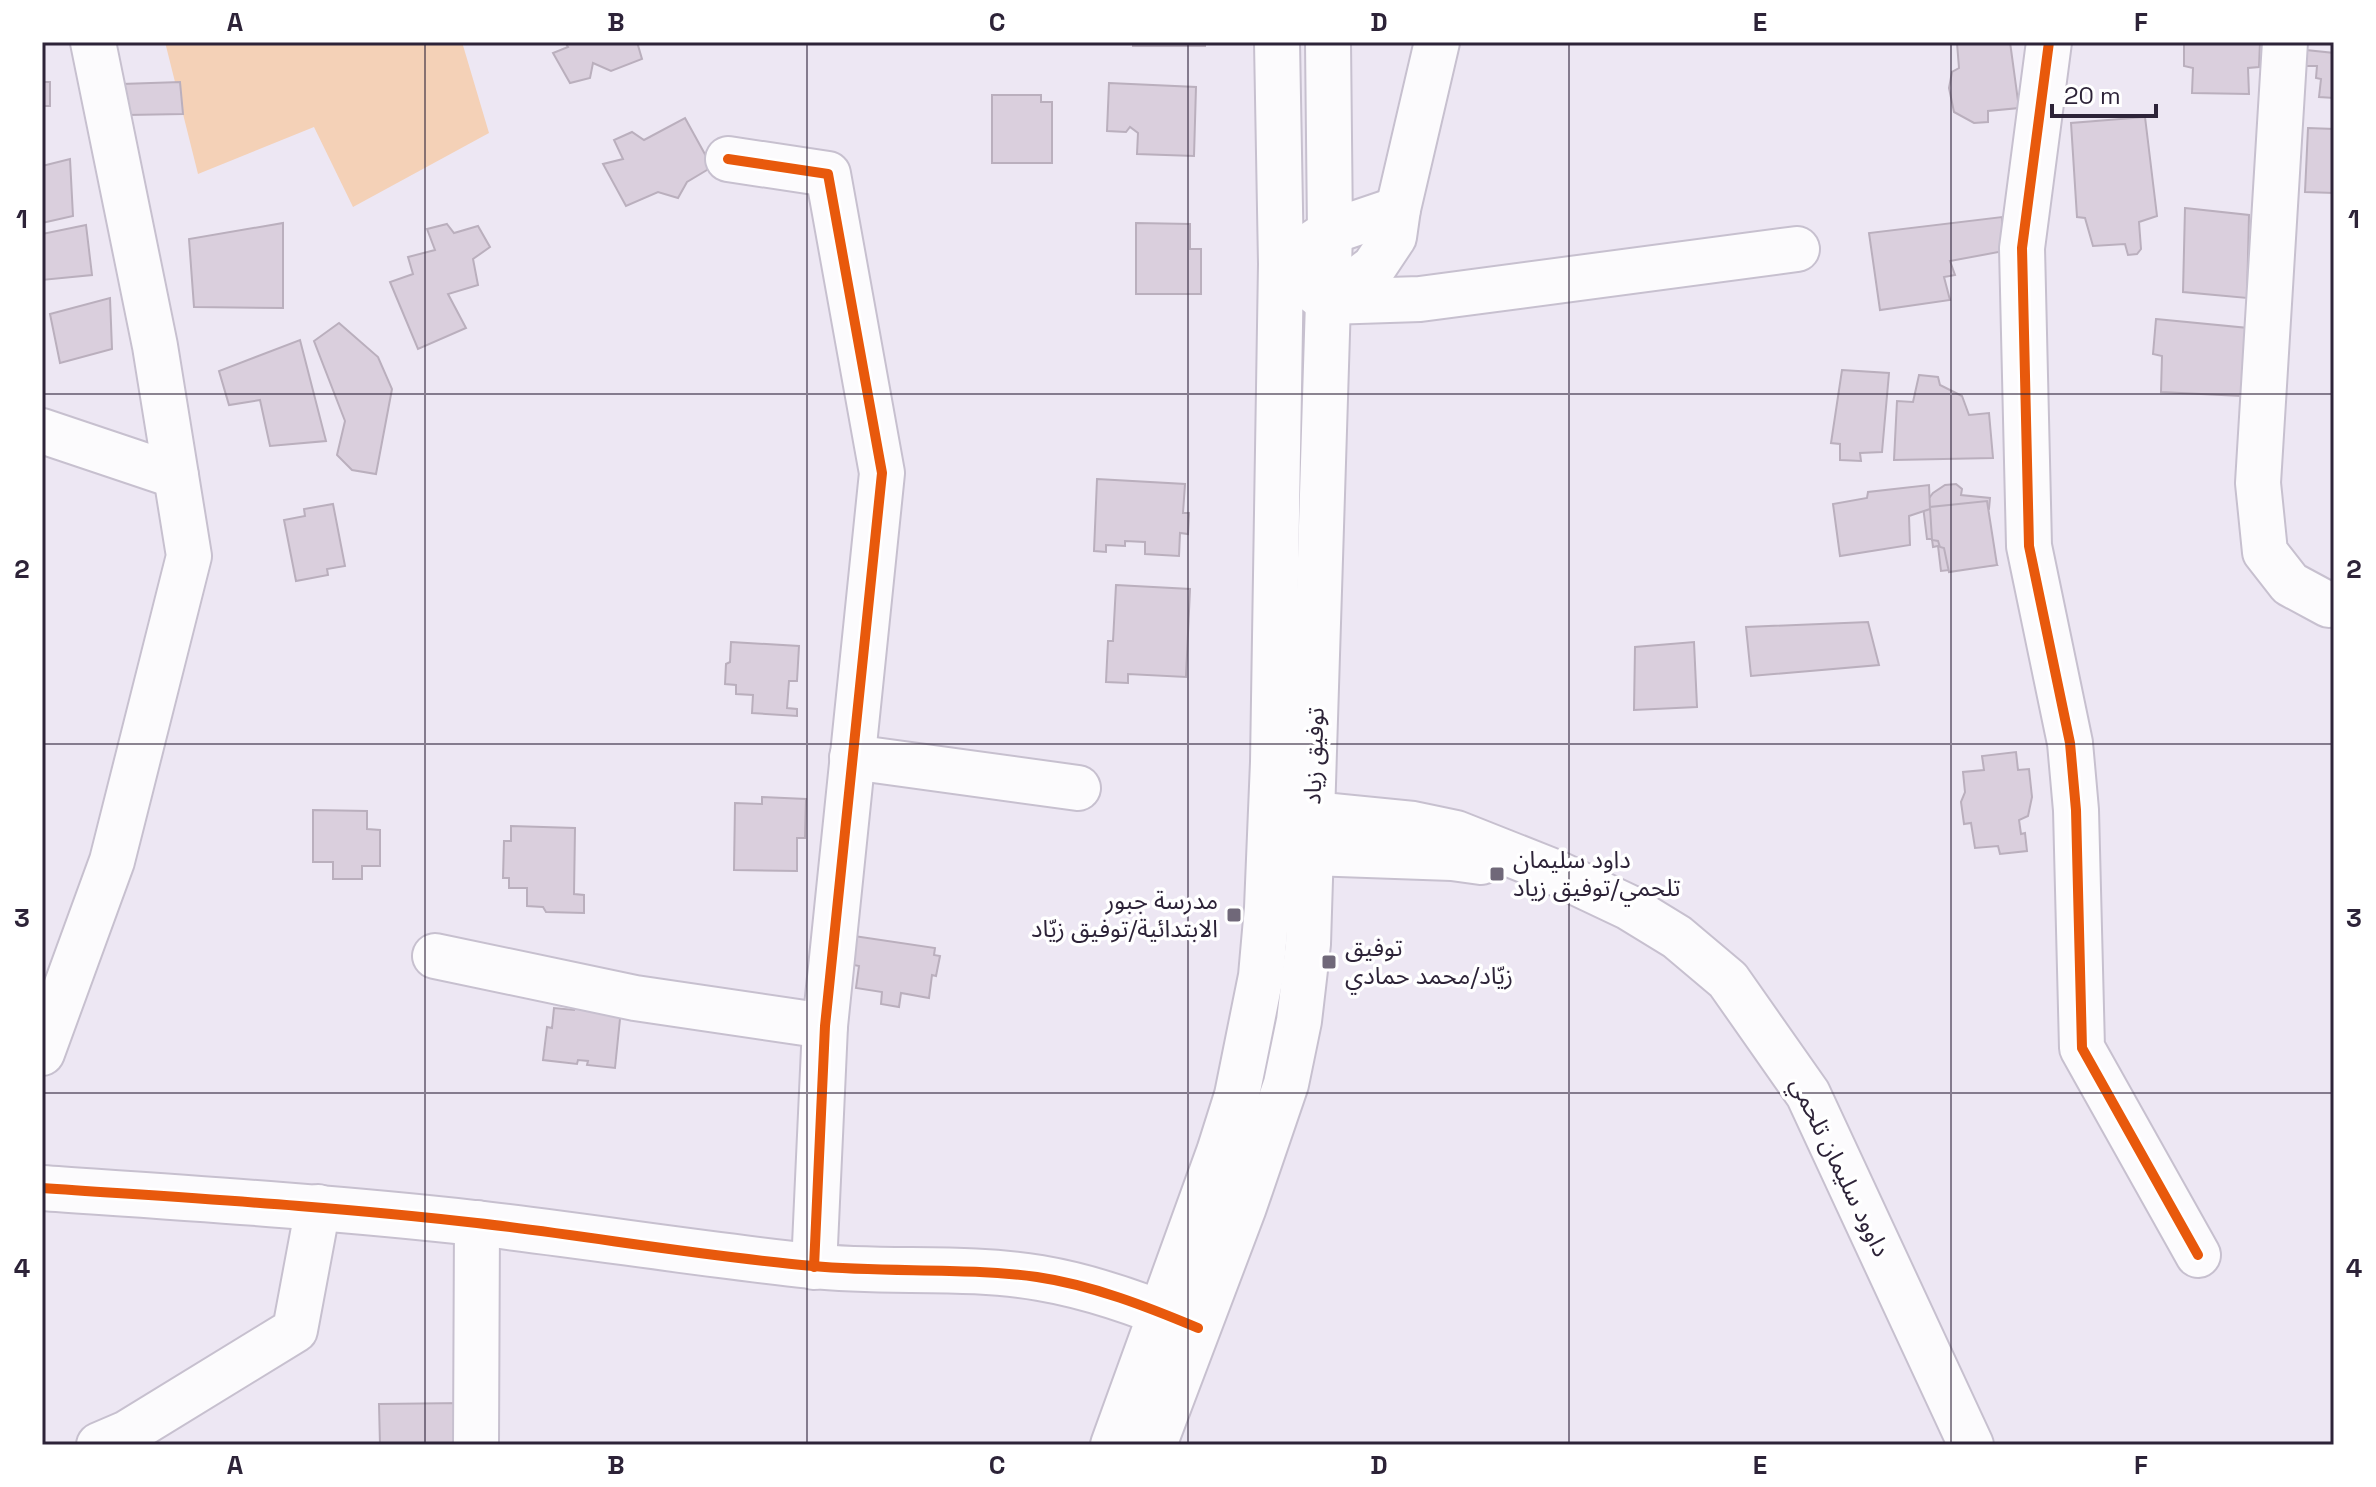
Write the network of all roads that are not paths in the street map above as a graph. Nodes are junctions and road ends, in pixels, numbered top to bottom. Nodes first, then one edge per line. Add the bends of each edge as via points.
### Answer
1 (93, 42) edge
2 (1277, 42) edge
3 (1328, 42) edge
4 (1437, 42) edge
5 (2049, 42) edge
6 (2285, 42) edge
7 (728, 159) dead end
8 (1398, 209) junction
9 (1330, 232) junction
10 (1797, 249) dead end
11 (1281, 264) junction
12 (1328, 302) junction
13 (42, 431) edge
14 (176, 476) junction
15 (2334, 604) edge
16 (852, 757) junction
17 (1078, 788) dead end
18 (1270, 831) junction
19 (1312, 833) junction
20 (435, 956) dead end
21 (51, 1005) edge
22 (825, 1026) junction
23 (42, 1053) edge
24 (42, 1188) edge
25 (318, 1207) junction
26 (477, 1223) junction
27 (2198, 1255) dead end
28 (814, 1267) junction
29 (1180, 1320) junction
30 (99, 1445) edge
31 (476, 1445) edge
32 (1113, 1445) edge
33 (1154, 1445) edge
34 (1971, 1445) edge

1 - 14 street
2 - 11 street, توفيق زياد
3 - 9 street, توفيق زياد
4 - 8 street
5 - 27 street via 2022,248 2029,546 2070,743 2082,1048
6 - 15 street via 2258,483 2265,552 2290,584
7 - 16 street via 828,174 882,473
8 - 9 street
8 - 12 street via 1394,237 1374,267
9 - 11 street
9 - 12 street, توفيق زياد
10 - 12 street via 1420,299
11 - 12 street
11 - 18 street, توفيق زياد
12 - 19 street, توفيق زياد
13 - 14 street
14 - 21 street via 189,556 112,861
16 - 17 street
16 - 22 street
18 - 19 street, داوود سليمان تلحمي
18 - 29 street, توفيق زياد via 1261,976 1250,1040
19 - 29 street, توفيق زياد via 1308,944 1286,1084 1269,1139
19 - 34 street, داوود سليمان تلحمي via 1413,824 1456,833 1628,907 1677,937 1728,980 1808,1094
20 - 22 street via 635,998
21 - 23 street
22 - 28 street
24 - 25 street
25 - 26 street
25 - 30 street via 295,1330
26 - 28 street
26 - 31 street
28 - 29 street via 1038,1278
29 - 32 street, توفيق زياد
29 - 33 street, توفيق زياد

